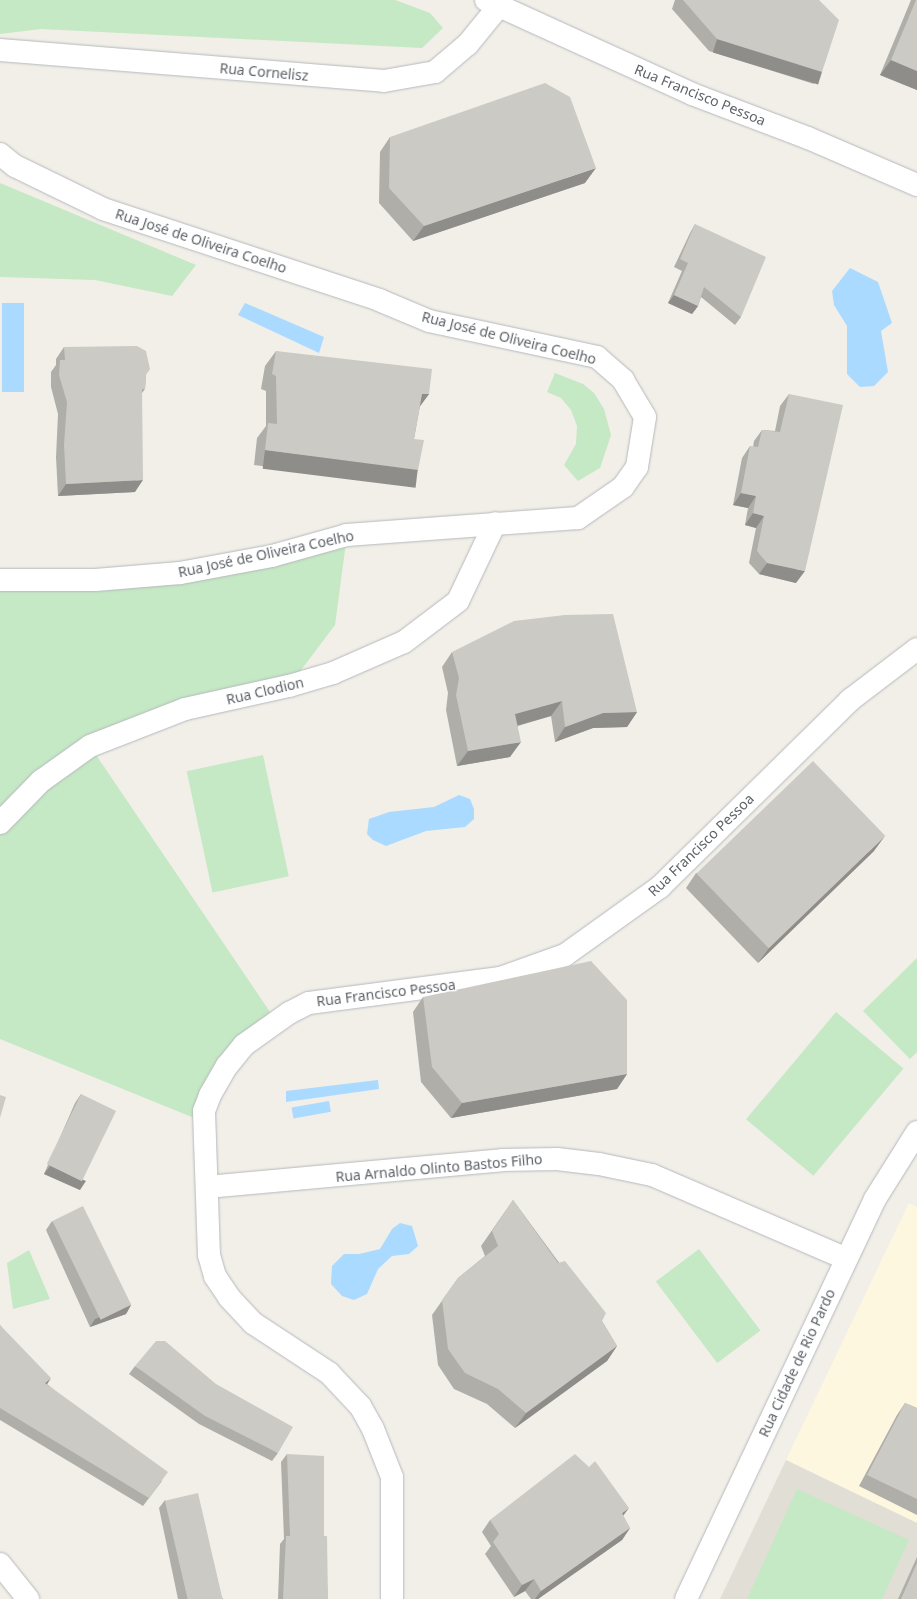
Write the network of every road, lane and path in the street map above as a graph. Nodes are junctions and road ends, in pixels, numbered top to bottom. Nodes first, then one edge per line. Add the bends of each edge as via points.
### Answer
1 (493, 3) edge
2 (0, 50) edge
3 (0, 154) edge
4 (917, 185) edge
5 (495, 523) junction
6 (0, 580) edge
7 (917, 649) edge
8 (0, 823) edge
9 (917, 1132) edge
10 (207, 1187) junction
11 (845, 1258) junction
12 (0, 1564) edge
13 (28, 1599) edge
14 (392, 1599) edge
15 (686, 1599) edge

1 - 2 street, Rua Cornelisz via 468,44 435,72 384,81
1 - 4 street, Rua Francisco Pessoa via 692,94 808,138
3 - 5 street, Rua José de Oliveira Coelho via 15,166 103,209 379,300 429,321 593,356 610,366 623,380 645,417 637,467 623,487 578,518
5 - 6 street, Rua José de Oliveira Coelho via 348,535 272,556 180,573 95,580
5 - 8 street, Rua Clodion via 458,601 404,642 334,673 289,686 185,709 90,746 40,781
7 - 10 street, Rua Francisco Pessoa via 850,700 660,887 565,955 500,978 309,1003 288,1013 244,1045 227,1066 204,1110
9 - 11 street, Rua Cidade de Rio Pardo via 875,1199
10 - 11 street, Rua Arnaldo Olinto Bastos Filho via 502,1160 557,1159 599,1164 652,1175
10 - 14 street, Rua Francisco Pessoa via 209,1256 215,1276 229,1297 253,1323 329,1373 360,1406 373,1429 392,1477
11 - 15 street, Rua Cidade de Rio Pardo
12 - 13 street

